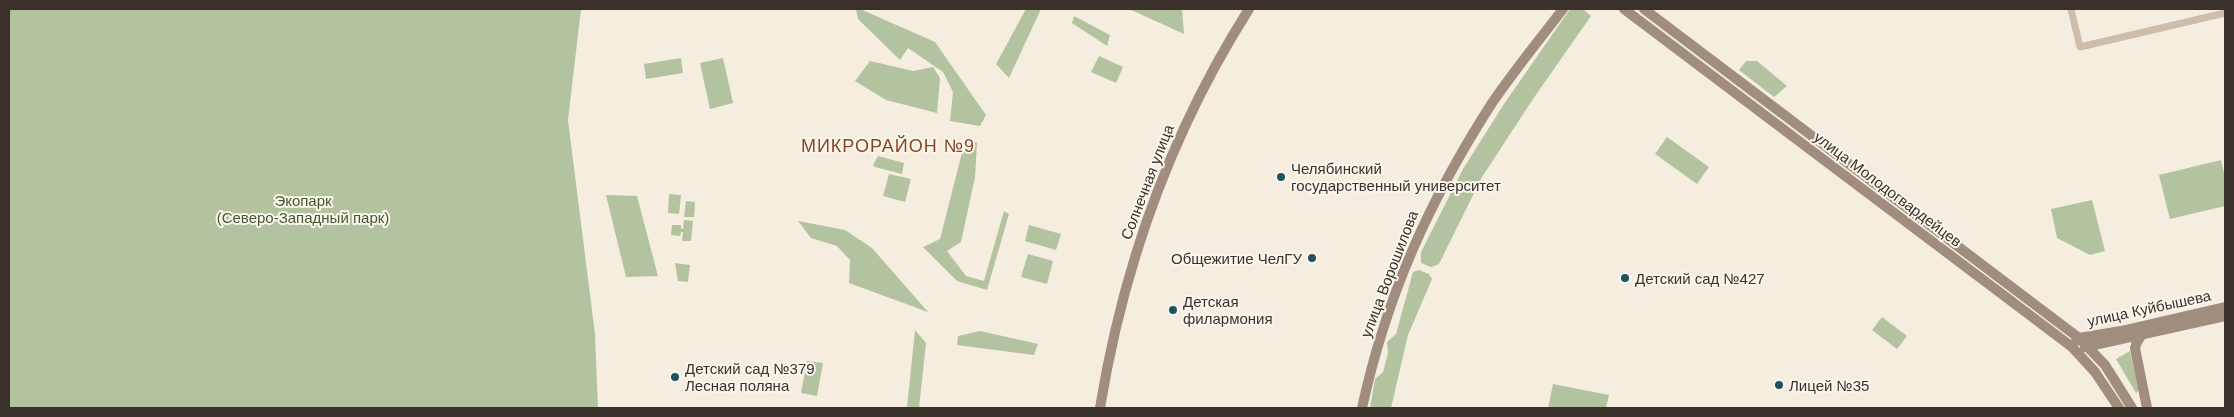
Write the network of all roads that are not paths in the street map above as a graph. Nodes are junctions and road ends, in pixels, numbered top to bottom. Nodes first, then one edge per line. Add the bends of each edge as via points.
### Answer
1 (1249, 9) edge
2 (1562, 9) edge
3 (1624, 9) edge
4 (1644, 9) edge
5 (2071, 9) edge
6 (2225, 12) edge
7 (1843, 168) junction
8 (2225, 307) edge
9 (2225, 316) edge
10 (2141, 336) junction
11 (2079, 338) junction
12 (2072, 347) junction
13 (2089, 347) junction
14 (1100, 408) edge
15 (1362, 408) edge
16 (2118, 408) edge
17 (2132, 408) edge
18 (2146, 408) edge

1 - 14 main road, Солнечная улица via 1211,71 1151,206 1114,334
2 - 15 main road, улица Ворошилова via 1494,101 1432,205 1409,255 1384,325
3 - 7 main road, улица Молодогвардейцев
4 - 7 main road, улица Молодогвардейцев
5 - 6 street via 2080,47
7 - 11 main road, улица Молодогвардейцев
7 - 12 main road, улица Молодогвардейцев
8 - 11 main road, улица Куйбышева
9 - 10 main road, улица Куйбышева
10 - 13 main road, улица Куйбышева
10 - 18 main road via 2135,348
11 - 12 main road
11 - 13 main road, улица Молодогвардейцев
12 - 13 main road, улица Куйбышева
12 - 16 main road, улица Молодогвардейцев via 2095,372
13 - 17 main road, улица Молодогвардейцев via 2116,380

